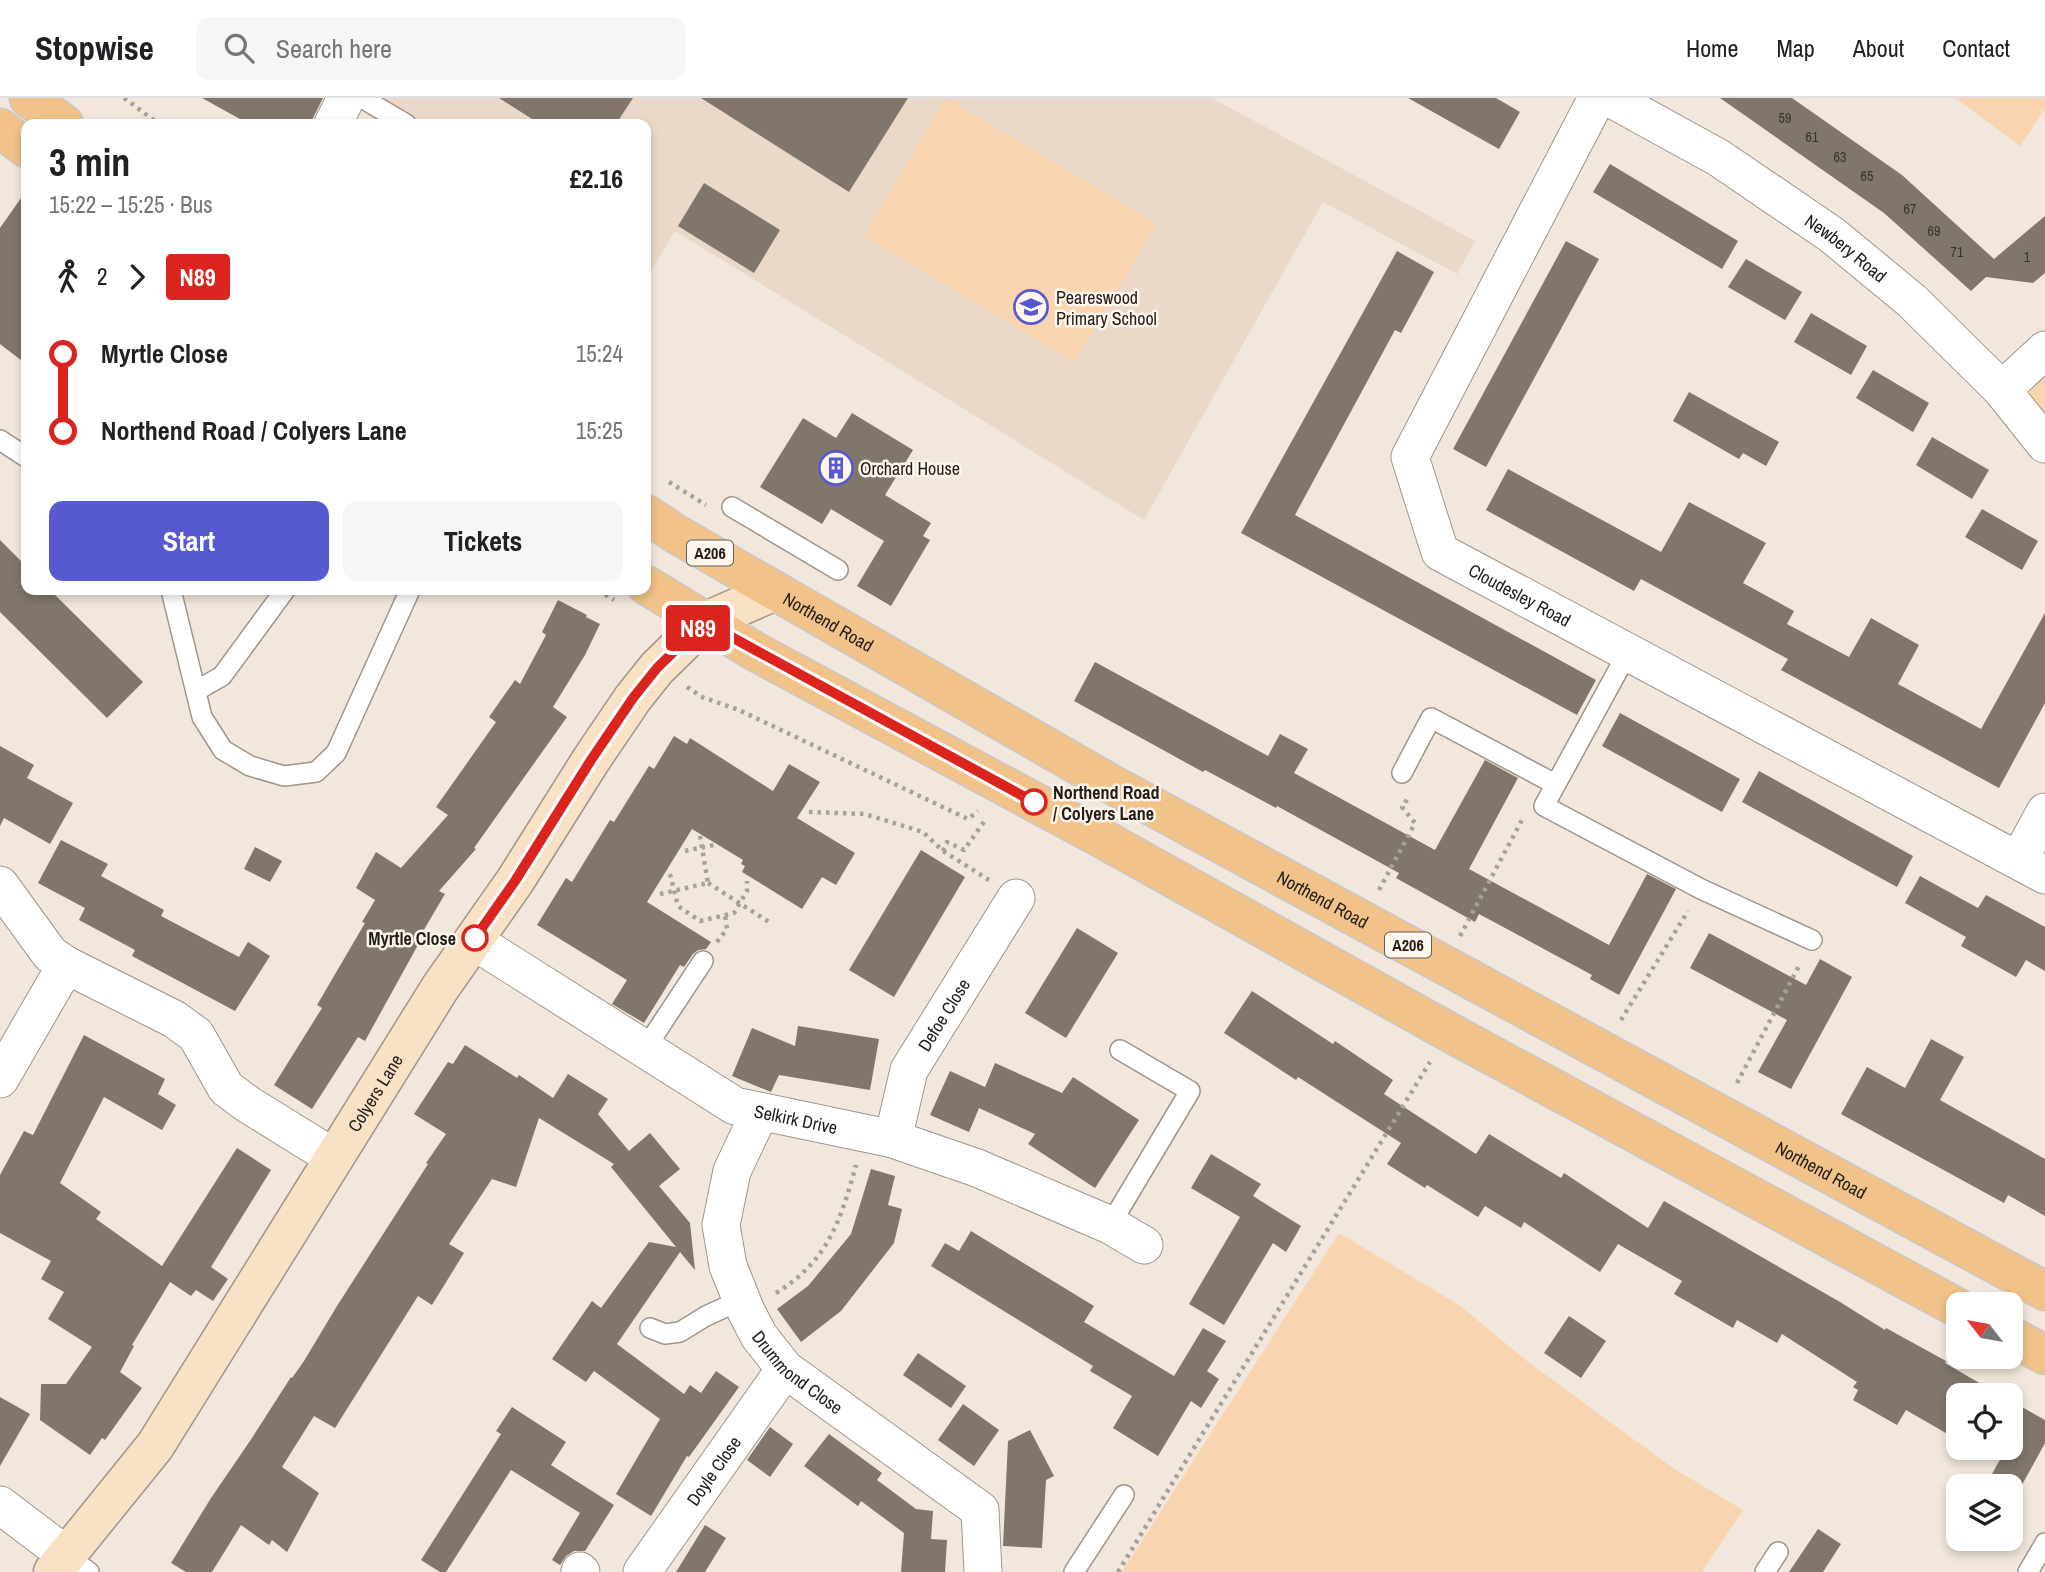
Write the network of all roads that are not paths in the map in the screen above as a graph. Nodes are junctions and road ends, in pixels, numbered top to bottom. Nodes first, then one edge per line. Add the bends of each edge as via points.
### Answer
1 (29, 98) edge
2 (346, 98) edge
3 (362, 98) edge
4 (1597, 98) edge
5 (1610, 98) edge
6 (57, 119) edge
7 (336, 119) edge
8 (397, 119) edge
9 (0, 128) edge
10 (21, 144) edge
11 (2045, 350) edge
12 (2002, 390) junction
13 (0, 440) edge
14 (2045, 444) edge
15 (21, 454) edge
16 (732, 507) dead end
17 (651, 517) edge
18 (838, 570) dead end
19 (775, 592) junction
20 (172, 595) edge
21 (281, 595) edge
22 (408, 595) edge
23 (635, 595) edge
24 (704, 622) junction
25 (1628, 652) junction
26 (196, 691) junction
27 (1402, 773) road end
28 (1555, 784) junction
29 (2045, 812) edge
30 (2032, 868) edge
31 (0, 885) edge
32 (1016, 898) road end
33 (1812, 940) road end
34 (474, 941) junction
35 (703, 961) dead end
36 (66, 965) junction
37 (645, 1049) junction
38 (1120, 1050) dead end
39 (0, 1079) edge
40 (760, 1112) junction
41 (878, 1136) junction
42 (333, 1157) junction
43 (1110, 1225) junction
44 (1144, 1245) dead end
45 (2045, 1291) edge
46 (1946, 1301) edge
47 (744, 1306) junction
48 (650, 1328) dead end
49 (2023, 1343) edge
50 (2045, 1355) edge
51 (785, 1369) junction
52 (1124, 1495) dead end
53 (0, 1505) edge
54 (2045, 1543) edge
55 (1778, 1552) dead end
56 (69, 1566) edge
57 (642, 1572) edge
58 (983, 1572) edge
59 (1074, 1572) edge
60 (1765, 1572) edge
61 (2028, 1572) edge

1 - 6 main road
2 - 7 street
3 - 8 lane
4 - 25 street, Cloudesley Road via 1410,457 1440,552
5 - 12 street, Newbery Road via 1719,158 1832,235 1912,301
9 - 10 main road
11 - 12 street
12 - 14 street, Newbery Road
13 - 15 lane
16 - 18 lane
17 - 19 main road, Northend Road / A206
19 - 24 street
19 - 45 main road, Northend Road / A206 via 1111,784
20 - 26 lane
21 - 26 lane via 222,676
22 - 26 lane via 336,753 316,772 284,776 250,766 223,750 202,717
23 - 24 main road
24 - 34 street, Colyers Lane via 633,698
24 - 46 main road
25 - 28 lane
25 - 30 street, Cloudesley Road
27 - 28 lane via 1431,718
28 - 33 lane via 1544,806 1701,889
29 - 30 street
31 - 36 street via 50,954
32 - 41 street, Defoe Close via 909,1070
34 - 37 street, Selkirk Drive
34 - 42 street, Colyers Lane
35 - 37 lane
36 - 39 street
36 - 42 street via 174,1019 196,1035 226,1088
37 - 40 street, Selkirk Drive via 735,1106
38 - 43 lane via 1190,1091
40 - 41 street, Selkirk Drive
40 - 47 street, Drummond Close via 732,1171 722,1224 728,1266
41 - 43 street, Selkirk Drive via 977,1168
42 - 56 street, Colyers Lane via 155,1446
43 - 44 street, Selkirk Drive
47 - 48 lane via 706,1317 680,1332 665,1334
47 - 51 street, Drummond Close via 759,1336
49 - 50 main road
51 - 57 street, Doyle Close
51 - 58 street, Drummond Close via 980,1510
52 - 59 lane
53 - 56 street
54 - 61 lane
55 - 60 lane

